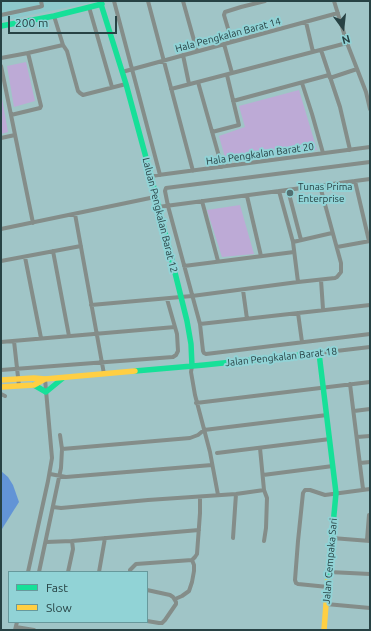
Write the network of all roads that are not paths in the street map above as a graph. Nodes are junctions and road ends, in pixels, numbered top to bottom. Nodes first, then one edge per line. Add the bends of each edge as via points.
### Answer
1 (41, 1) edge
2 (114, 1) edge
3 (148, 1) edge
4 (183, 1) edge
5 (264, 1) edge
6 (334, 1) edge
7 (101, 2) edge
8 (89, 7) junction
9 (338, 13) junction
10 (1, 15) edge
11 (54, 16) junction
12 (306, 22) junction
13 (1, 26) edge
14 (232, 42) junction
15 (347, 43) junction
16 (224, 44) junction
17 (64, 45) junction
18 (321, 50) junction
19 (197, 51) junction
20 (313, 52) junction
21 (28, 54) junction
22 (183, 55) junction
23 (1, 58) edge
24 (164, 60) junction
25 (1, 66) edge
26 (132, 69) junction
27 (357, 69) junction
28 (122, 72) junction
29 (232, 73) junction
30 (227, 75) junction
31 (329, 77) junction
32 (198, 82) junction
33 (302, 82) junction
34 (126, 84) junction
35 (190, 84) junction
36 (3, 87) edge
37 (112, 87) junction
38 (171, 89) junction
39 (233, 100) junction
40 (370, 109) edge
41 (11, 115) junction
42 (212, 132) junction
43 (15, 135) junction
44 (1, 138) edge
45 (370, 147) edge
46 (350, 150) junction
47 (323, 153) junction
48 (370, 162) edge
49 (222, 167) junction
50 (193, 170) junction
51 (160, 175) junction
52 (151, 176) junction
53 (370, 179) edge
54 (354, 181) junction
55 (320, 186) junction
56 (288, 190) junction
57 (279, 191) junction
58 (246, 196) junction
59 (155, 197) junction
60 (202, 202) junction
61 (168, 206) junction
62 (158, 207) junction
63 (75, 214) junction
64 (33, 223) junction
65 (1, 228) edge
66 (332, 233) junction
67 (301, 240) junction
68 (370, 241) edge
69 (293, 242) junction
70 (81, 246) junction
71 (336, 248) junction
72 (53, 251) junction
73 (294, 252) junction
74 (261, 256) junction
75 (25, 257) junction
76 (1, 261) edge
77 (218, 261) junction
78 (184, 266) junction
79 (321, 280) junction
80 (298, 282) junction
81 (243, 290) junction
82 (192, 296) junction
83 (181, 298) junction
84 (167, 299) junction
85 (91, 304) junction
86 (370, 305) edge
87 (323, 310) junction
88 (298, 313) junction
89 (247, 319) junction
90 (200, 324) junction
91 (175, 327) junction
92 (96, 333) junction
93 (370, 334) edge
94 (69, 336) junction
95 (41, 338) junction
96 (14, 341) junction
97 (1, 342) edge
98 (302, 342) junction
99 (370, 347) edge
100 (319, 352) junction
101 (102, 362) junction
102 (192, 366) junction
103 (17, 369) junction
104 (1, 370) edge
105 (104, 374) junction
106 (63, 377) junction
107 (18, 379) junction
108 (45, 379) junction
109 (1, 380) edge
110 (370, 382) edge
111 (350, 384) junction
112 (34, 385) junction
113 (19, 386) junction
114 (1, 388) edge
115 (323, 388) junction
116 (46, 392) junction
117 (196, 403) junction
118 (370, 409) edge
119 (354, 411) junction
120 (327, 415) junction
121 (204, 430) junction
122 (60, 435) dead end
123 (370, 436) edge
124 (357, 437) junction
125 (330, 439) junction
126 (260, 448) junction
127 (62, 449) junction
128 (217, 454) dead end
129 (370, 462) edge
130 (360, 463) junction
131 (212, 465) junction
132 (333, 466) junction
133 (50, 474) junction
134 (263, 475) junction
135 (58, 476) junction
136 (363, 489) junction
137 (370, 489) edge
138 (264, 490) junction
139 (336, 493) junction
140 (236, 494) junction
141 (218, 495) junction
142 (200, 497) junction
143 (53, 507) junction
144 (369, 515) dead end
145 (199, 530) junction
146 (105, 538) junction
147 (233, 538) dead end
148 (332, 538) junction
149 (368, 540) edge
150 (72, 541) junction
151 (264, 541) dead end
152 (46, 542) junction
153 (192, 560) junction
154 (28, 571) edge
155 (39, 571) edge
156 (68, 571) edge
157 (99, 571) edge
158 (130, 571) edge
159 (329, 572) junction
160 (370, 574) edge
161 (328, 587) junction
162 (148, 590) edge
163 (175, 599) junction
164 (326, 604) junction
165 (370, 608) edge
166 (148, 621) edge
167 (16, 626) edge
168 (26, 629) edge
169 (34, 630) edge
170 (324, 630) edge

1 - 10 street via 40,7
2 - 26 street
3 - 24 street
4 - 19 street
5 - 14 street via 224,14
6 - 9 street
7 - 8 street
7 - 28 street, Laluan Pengkalan Barat 12
8 - 11 street
8 - 37 street
9 - 12 street, Hala Pengkalan Barat 14
9 - 15 street
11 - 13 street
11 - 17 street
12 - 14 street, Hala Pengkalan Barat 14
12 - 20 street
14 - 16 street, Hala Pengkalan Barat 14
15 - 18 street
15 - 27 street
16 - 19 street, Hala Pengkalan Barat 14
16 - 29 street
17 - 21 street
17 - 37 street via 80,93 84,95
18 - 20 street
18 - 31 street
19 - 22 street, Hala Pengkalan Barat 14
20 - 29 street
21 - 23 street
21 - 41 street via 41,106
22 - 24 street, Hala Pengkalan Barat 14
22 - 35 street
24 - 26 street, Hala Pengkalan Barat 14
24 - 38 street
25 - 36 street
26 - 28 street, Hala Pengkalan Barat 14
26 - 51 street
27 - 31 street
27 - 40 street
28 - 34 street, Laluan Pengkalan Barat 12
29 - 30 street
30 - 32 street
30 - 39 street
31 - 33 street
31 - 46 street via 340,107
32 - 35 street
32 - 42 street
33 - 39 street
33 - 47 street
34 - 37 street
34 - 52 street, Laluan Pengkalan Barat 12
35 - 38 street
36 - 41 street
38 - 50 street
39 - 42 street via 239,125
41 - 43 street
42 - 49 street
43 - 44 street
43 - 64 street
45 - 46 street, Hala Pengkalan Barat 20
46 - 47 street, Hala Pengkalan Barat 20
47 - 49 street, Hala Pengkalan Barat 20
48 - 61 street via 166,188
49 - 50 street, Hala Pengkalan Barat 20
50 - 51 street, Hala Pengkalan Barat 20
51 - 52 street, Hala Pengkalan Barat 20
52 - 59 street, Laluan Pengkalan Barat 12
53 - 54 street
54 - 55 street
54 - 68 street
55 - 56 street
55 - 66 street
56 - 57 street
56 - 67 street
57 - 58 street
57 - 69 street
58 - 60 street
58 - 74 street
59 - 62 street, Laluan Pengkalan Barat 12
59 - 63 street
60 - 61 street
60 - 77 street
61 - 62 street
61 - 78 street
62 - 83 street, Laluan Pengkalan Barat 12
63 - 64 street
63 - 70 street
64 - 65 street
66 - 67 street
66 - 71 street
67 - 69 street
68 - 71 street
69 - 73 street
70 - 72 street
70 - 85 street
71 - 79 street via 341,272 335,278
72 - 75 street
72 - 94 street
73 - 74 street
73 - 80 street
74 - 77 street
75 - 76 street
75 - 95 street
77 - 78 street
78 - 82 street
79 - 80 street
79 - 87 street
80 - 81 street
81 - 82 street
81 - 89 street
82 - 83 street
82 - 90 street
83 - 84 street
83 - 102 street, Laluan Pengkalan Barat 12 via 191,344
84 - 85 street
84 - 91 street
85 - 92 street
86 - 87 street
87 - 88 street
88 - 89 street
88 - 98 street
89 - 90 street
90 - 98 street via 203,351 206,354
91 - 92 street
91 - 101 street via 178,351 173,357
92 - 94 street
92 - 101 street
93 - 98 street
94 - 95 street
95 - 96 street
96 - 97 street
96 - 103 street
99 - 100 street, Jalan Pengkalan Barat 18
100 - 102 street, Jalan Pengkalan Barat 18
100 - 115 street, Jalan Cempaka Sari
101 - 103 street
101 - 105 street
102 - 105 street, Jalan Pengkalan Barat 18
102 - 117 street, Laluan Pengkalan Barat 12
103 - 104 street
103 - 107 street
105 - 106 street, Jalan Pengkalan Barat 18
106 - 108 street, Jalan Pengkalan Barat 18
106 - 116 street
107 - 108 street
107 - 109 street
107 - 113 street
108 - 112 street
108 - 116 street
110 - 111 street
111 - 115 street
111 - 119 street
112 - 113 street
112 - 116 street
113 - 114 street
115 - 117 street
115 - 120 street, Jalan Cempaka Sari
116 - 133 street via 52,458
117 - 121 street, Laluan Pengkalan Barat 12
118 - 119 street
119 - 124 street
120 - 121 street
120 - 125 street, Jalan Cempaka Sari
121 - 127 street via 190,438
121 - 131 street, Laluan Pengkalan Barat 12
122 - 127 street
123 - 124 street
124 - 130 street
125 - 126 street
125 - 132 street, Jalan Cempaka Sari
126 - 128 street
126 - 134 street
127 - 135 street
129 - 130 street
130 - 136 street
131 - 135 street
131 - 141 street, Laluan Pengkalan Barat 12
132 - 134 street
132 - 139 street, Jalan Cempaka Sari
133 - 135 street
133 - 154 street
134 - 138 street
135 - 143 street
136 - 137 street
136 - 139 street
138 - 140 street
138 - 151 street via 267,498
139 - 148 street, Jalan Cempaka Sari
139 - 161 street via 325,495 305,490 302,496 297,549 296,583
140 - 141 street
140 - 147 street
141 - 142 street
142 - 143 street
142 - 145 street
143 - 152 street
144 - 149 street
145 - 146 street
145 - 153 street via 197,554
146 - 150 street
146 - 157 street
148 - 149 street
148 - 159 street, Jalan Cempaka Sari
150 - 152 street
150 - 156 street
152 - 155 street
153 - 158 street via 136,564
153 - 163 street via 194,571 189,591
159 - 160 street
159 - 161 street, Jalan Cempaka Sari
161 - 164 street, Jalan Cempaka Sari
162 - 163 street via 170,595
163 - 166 street via 176,604 162,623
164 - 165 street
164 - 170 street, Jalan Cempaka Sari
167 - 168 street
168 - 169 street

